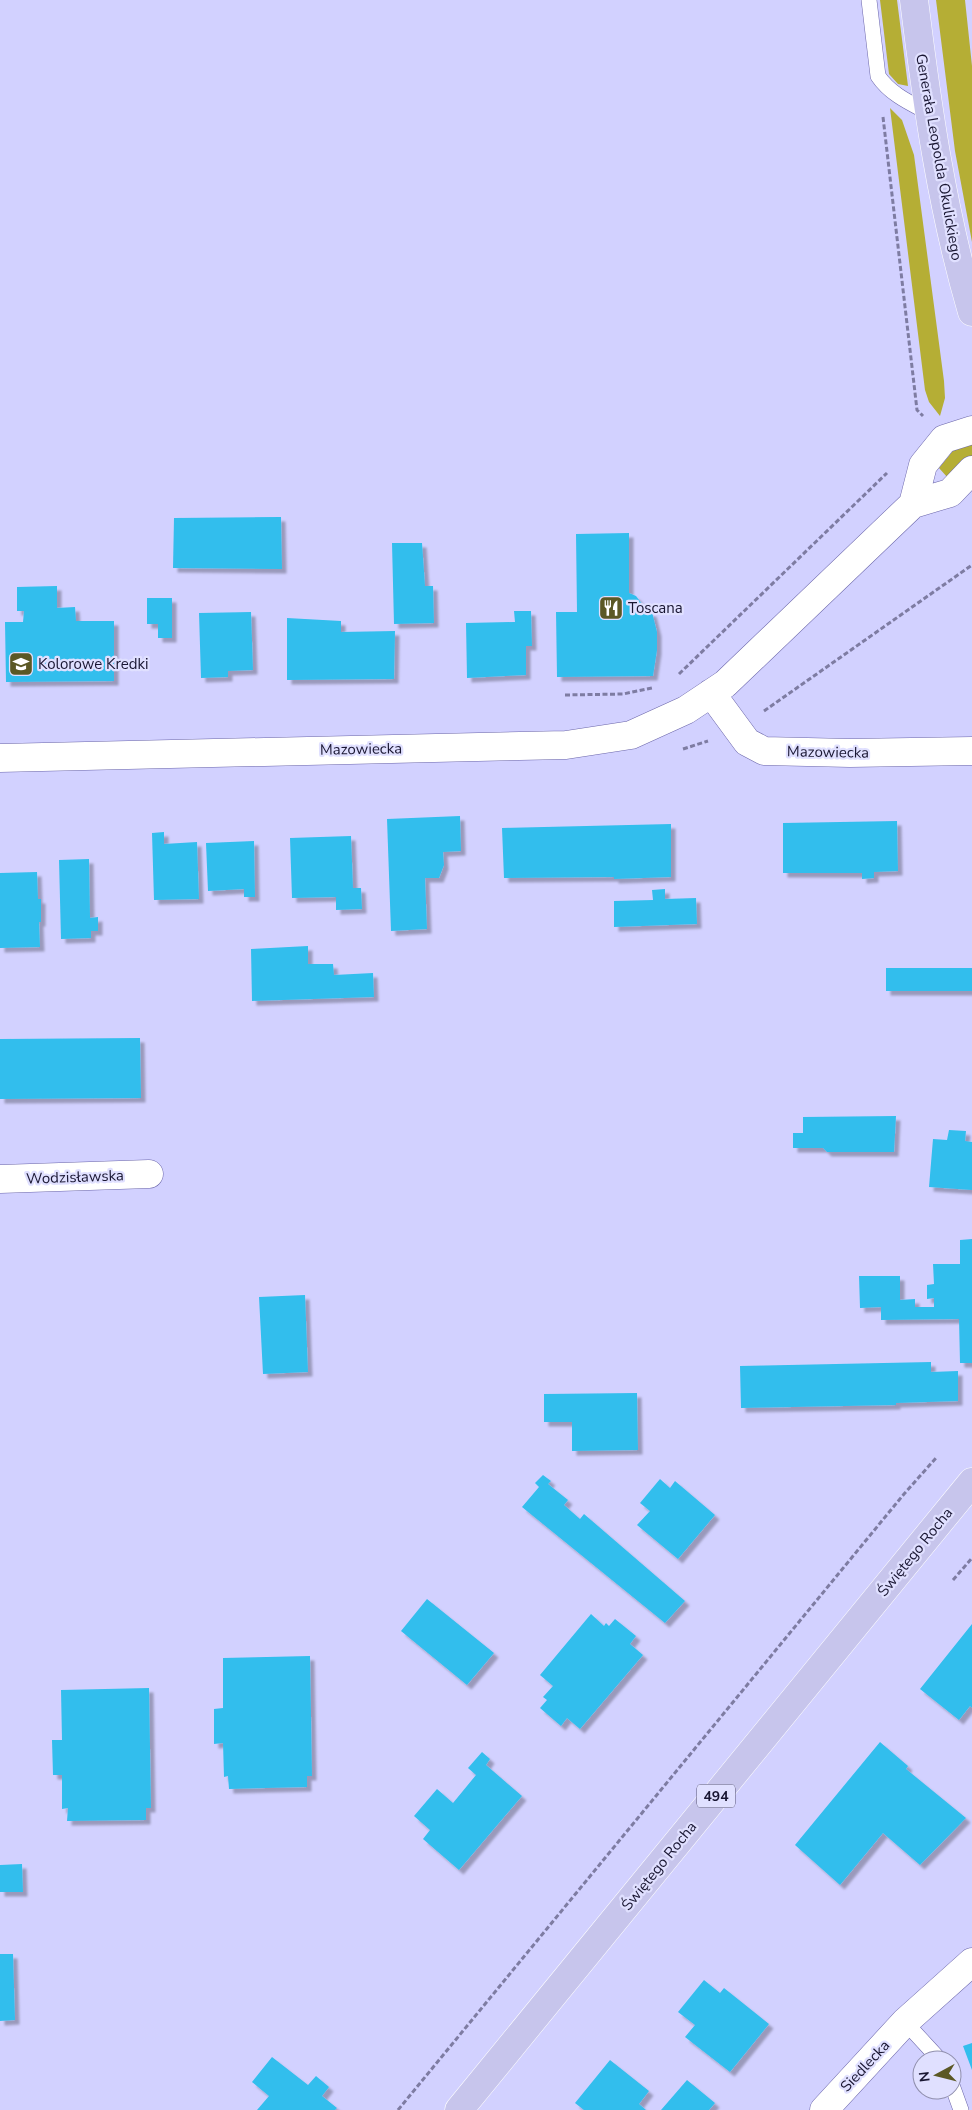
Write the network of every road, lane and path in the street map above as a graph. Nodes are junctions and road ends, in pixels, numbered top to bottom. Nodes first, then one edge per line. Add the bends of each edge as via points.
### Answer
1 (869, 0) edge
2 (914, 0) edge
3 (878, 76) junction
4 (929, 113) junction
5 (972, 312) edge
6 (972, 430) edge
7 (944, 439) junction
8 (972, 470) edge
9 (888, 473) dead end
10 (913, 504) junction
11 (972, 565) edge
12 (676, 677) dead end
13 (659, 685) dead end
14 (712, 693) junction
15 (565, 695) dead end
16 (736, 728) junction
17 (972, 752) edge
18 (0, 758) edge
19 (149, 1174) dead end
20 (0, 1179) edge
21 (936, 1458) dead end
22 (972, 1482) edge
23 (972, 1558) edge
24 (953, 1580) dead end
25 (972, 1962) edge
26 (905, 2022) junction
27 (931, 2050) edge
28 (398, 2110) edge
29 (459, 2110) edge
30 (824, 2110) edge

1 - 3 lane
2 - 4 main road, Generała Leopolda Okulickiego
3 - 4 lane via 897,96
3 - 7 path via 917,410
4 - 5 main road, Generała Leopolda Okulickiego via 958,264
6 - 7 street
7 - 10 street via 922,464
8 - 10 street, Mazowiecka via 950,493
9 - 12 path
10 - 14 street, Mazowiecka
11 - 16 path via 752,720
13 - 15 path via 623,694
14 - 16 street, Mazowiecka
14 - 18 street, Mazowiecka via 686,710 631,735 566,745
16 - 17 street, Mazowiecka via 747,742 764,751
19 - 20 street, Wodzisławska
21 - 28 path
22 - 29 main road, Świętego Rocha / 494
23 - 24 path
25 - 26 street, Siedlecka
26 - 27 lane
26 - 30 street, Siedlecka

